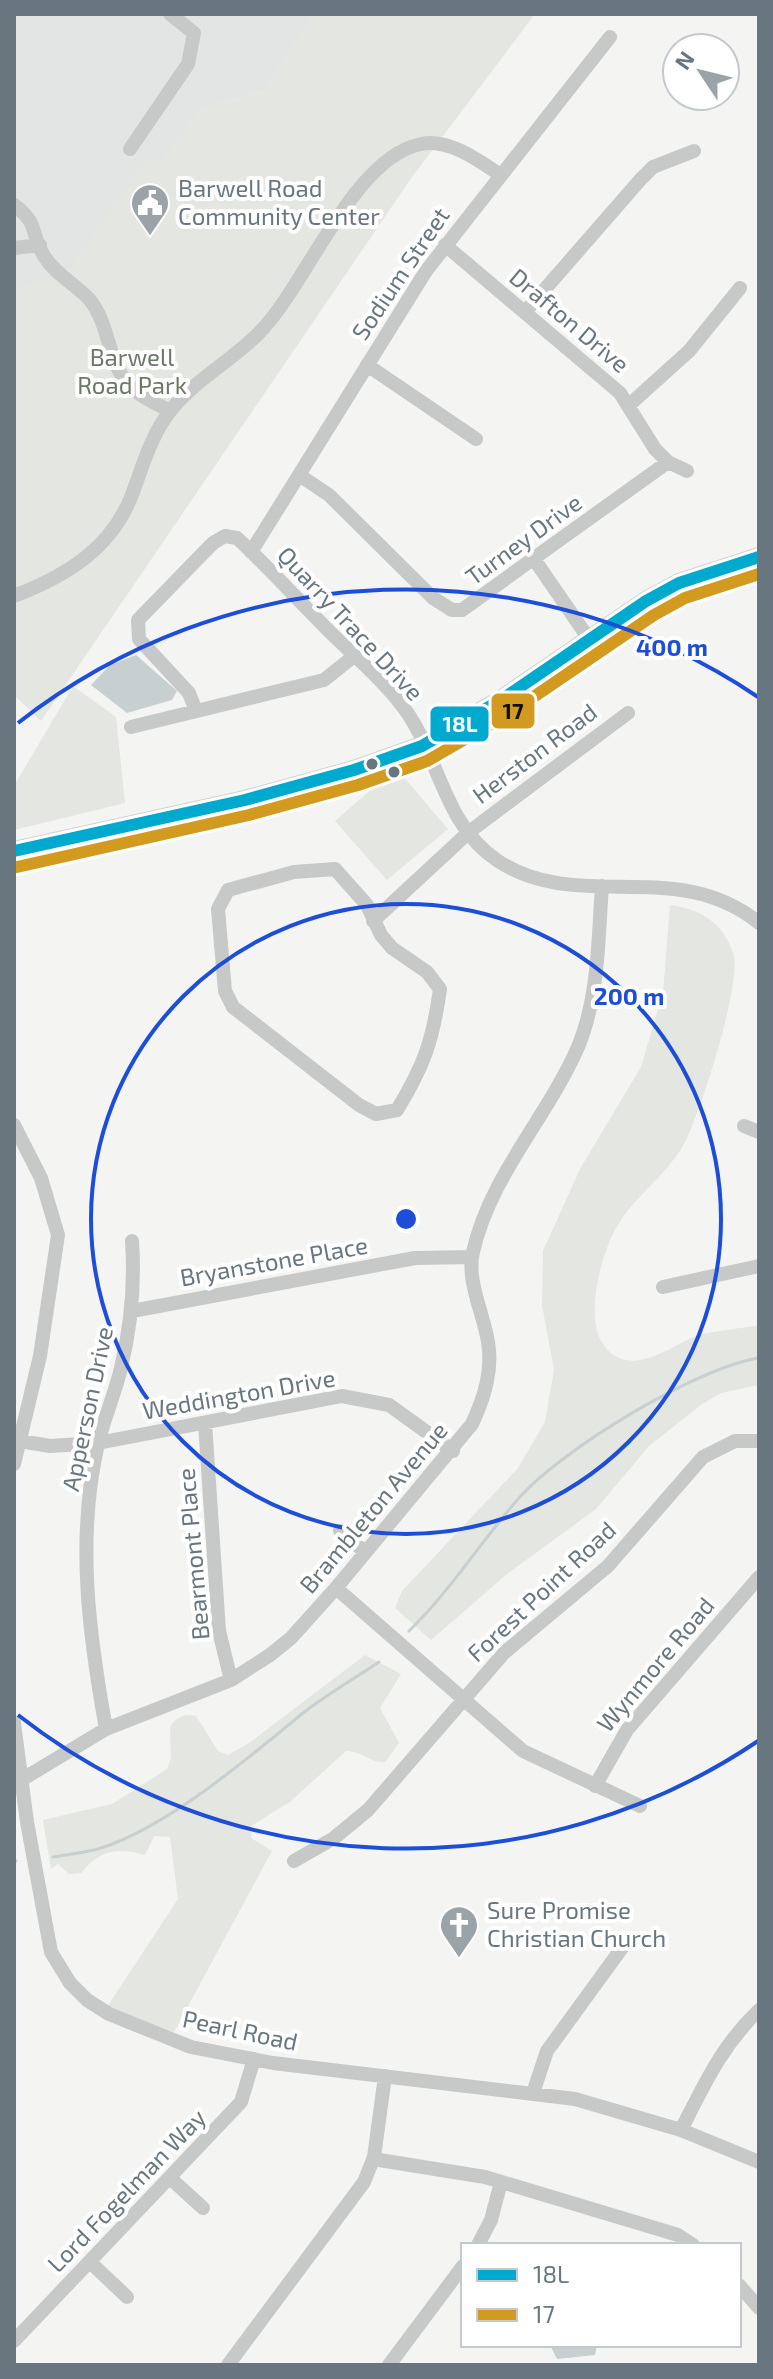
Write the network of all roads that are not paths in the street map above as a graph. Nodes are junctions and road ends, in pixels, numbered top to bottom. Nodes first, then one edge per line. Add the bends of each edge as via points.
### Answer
1 (170, 14) edge
2 (610, 37) dead end
3 (130, 149) dead end
4 (694, 151) dead end
5 (499, 174) junction
6 (14, 205) edge
7 (40, 245) junction
8 (445, 245) junction
9 (14, 248) edge
10 (740, 288) dead end
11 (525, 312) junction
12 (367, 365) junction
13 (628, 406) junction
14 (170, 411) junction
15 (476, 439) dead end
16 (668, 462) junction
17 (687, 471) dead end
18 (299, 475) junction
19 (251, 552) junction
20 (759, 557) edge
21 (534, 559) junction
22 (14, 596) edge
23 (589, 639) junction
24 (354, 656) junction
25 (196, 711) junction
26 (628, 713) dead end
27 (131, 727) dead end
28 (422, 746) junction
29 (469, 832) junction
30 (14, 851) edge
31 (602, 886) junction
32 (373, 921) junction
33 (759, 923) edge
34 (14, 1125) edge
35 (744, 1126) dead end
36 (759, 1132) edge
37 (132, 1241) dead end
38 (472, 1257) junction
39 (759, 1266) edge
40 (663, 1287) dead end
41 (132, 1311) junction
42 (205, 1423) junction
43 (16, 1440) edge
44 (759, 1441) edge
45 (98, 1443) junction
46 (453, 1451) junction
47 (14, 1464) edge
48 (340, 1531) dead end
49 (365, 1552) junction
50 (759, 1577) edge
51 (336, 1588) junction
52 (231, 1680) junction
53 (462, 1701) junction
54 (14, 1723) edge
55 (106, 1729) junction
56 (21, 1780) junction
57 (595, 1786) junction
58 (640, 1806) dead end
59 (294, 1861) dead end
60 (627, 1941) dead end
61 (759, 2010) edge
62 (254, 2059) junction
63 (385, 2076) junction
64 (533, 2093) junction
65 (681, 2130) junction
66 (373, 2159) junction
67 (759, 2162) edge
68 (170, 2178) junction
69 (501, 2182) junction
70 (203, 2208) dead end
71 (479, 2243) edge
72 (690, 2243) edge
73 (90, 2262) junction
74 (461, 2269) edge
75 (741, 2287) edge
76 (127, 2297) dead end
77 (759, 2308) edge
78 (14, 2341) edge
79 (228, 2365) edge
80 (389, 2365) edge

1 - 3 street via 194,33 191,55
2 - 5 street, Sodium Street
4 - 11 street via 673,157 640,180
5 - 8 street, Sodium Street
5 - 14 street via 446,146 422,143 381,166 345,207 259,334
6 - 7 street via 31,217
7 - 9 street
7 - 14 street via 53,268 102,318 125,381
8 - 11 street, Drafton Drive
8 - 12 street, Sodium Street
10 - 13 street via 689,351
11 - 13 street, Drafton Drive via 620,393
12 - 15 street
12 - 18 street, Sodium Street
13 - 16 street, Drafton Drive
14 - 22 street via 115,527 93,553 60,577
16 - 17 street, Drafton Drive
16 - 21 street, Turney Drive
18 - 19 street, Sodium Street
18 - 21 street, Turney Drive via 329,495 433,598 452,610 471,605
19 - 24 street, Quarry Trace Drive
19 - 25 street, Quarry Trace Drive via 237,538 225,536 213,543 138,620 139,639 189,693
20 - 23 main road via 679,583
21 - 23 street
23 - 28 main road
24 - 25 street via 324,680
24 - 28 street, Quarry Trace Drive via 401,703
25 - 27 street
26 - 29 street, Herston Road
28 - 29 street, Quarry Trace Drive
28 - 30 main road via 245,800
29 - 31 street, Quarry Trace Drive via 496,860 522,875
29 - 32 street, Herston Road
31 - 33 street, Quarry Trace Drive via 705,892 727,900
31 - 38 street, Brambleton Avenue via 595,980 578,1048 493,1196
32 - 32 street via 367,905 335,869 294,872 228,890 218,909 225,991 233,1007 376,1114 397,1110 423,1069 434,1038 440,989 427,972 392,948
34 - 43 street via 41,1178 58,1235 40,1356
35 - 36 street
37 - 41 street, Apperson Drive
38 - 41 street, Bryanstone Place via 415,1258
38 - 46 street, Brambleton Avenue via 489,1372 485,1396
39 - 40 street
41 - 45 street, Apperson Drive via 122,1367
42 - 45 street, Weddington Drive
42 - 46 street, Weddington Drive via 342,1396 389,1405
42 - 52 street, Bearmont Place via 219,1631
43 - 45 street, Weddington Drive via 50,1446
43 - 47 street
44 - 53 street, Forest Point Road via 735,1441 703,1457 608,1566 504,1653
45 - 55 street, Apperson Drive via 89,1497 86,1574
46 - 49 street, Brambleton Avenue
48 - 49 street
49 - 51 street, Brambleton Avenue
50 - 57 street, Wynmore Road via 627,1730
51 - 52 street, Brambleton Avenue via 291,1638
51 - 53 street
52 - 55 street, Brambleton Avenue
53 - 57 street via 523,1751
53 - 59 street, Forest Point Road via 368,1810
54 - 56 street, Pearl Road
55 - 56 street, Brambleton Avenue
56 - 62 street, Pearl Road via 48,1942 70,1983 87,2000 144,2030 191,2047
57 - 58 street
60 - 64 street via 547,2051
61 - 65 street via 716,2059
62 - 63 street, Pearl Road
62 - 68 street, Lord Fogelman Way via 241,2102
63 - 64 street, Pearl Road
63 - 66 street
64 - 65 street, Pearl Road via 575,2099
65 - 67 street, Pearl Road
66 - 69 street
66 - 79 street via 351,2204
68 - 70 street
68 - 73 street, Lord Fogelman Way
69 - 71 street
69 - 72 street
73 - 76 street
73 - 78 street, Lord Fogelman Way
74 - 80 street
75 - 77 street

